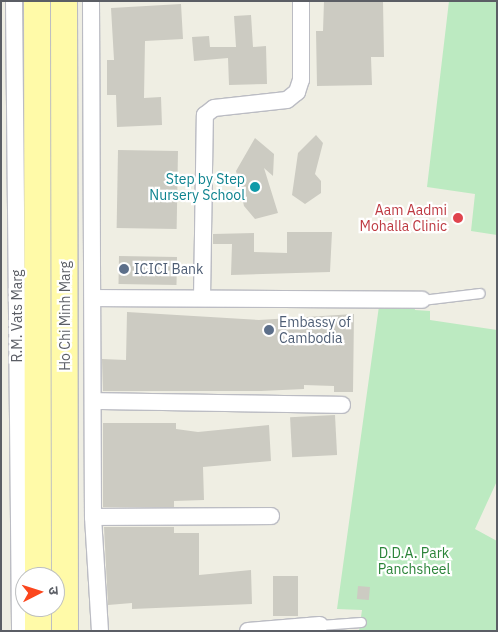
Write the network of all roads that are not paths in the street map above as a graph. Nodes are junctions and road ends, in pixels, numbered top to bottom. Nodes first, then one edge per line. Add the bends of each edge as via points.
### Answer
1 (37, 1) edge
2 (64, 1) edge
3 (91, 1) edge
4 (301, 1) edge
5 (10, 11) edge
6 (9, 191) edge
7 (480, 293) dead end
8 (93, 298) junction
9 (202, 298) junction
10 (422, 300) joint
11 (93, 401) junction
12 (342, 405) dead end
13 (271, 516) dead end
14 (93, 517) junction
15 (38, 567) edge
16 (38, 617) edge
17 (361, 622) dead end
18 (320, 625) joint
19 (348, 628) edge
20 (20, 631) edge
21 (38, 631) edge
22 (65, 631) edge
23 (100, 631) edge
24 (248, 631) edge

1 - 15 main road, Ho Chi Minh Marg
2 - 22 main road, Ho Chi Minh Marg
3 - 8 street
4 - 9 street via 302,80 297,92 287,100 214,108 205,115
5 - 6 street, R.M. Vats Marg
6 - 20 street, R.M. Vats Marg
7 - 10 lane
8 - 9 street
8 - 11 street
9 - 10 street
11 - 12 street
11 - 14 street
13 - 14 street
14 - 23 street
16 - 21 main road
17 - 19 lane
18 - 19 lane
18 - 24 street

